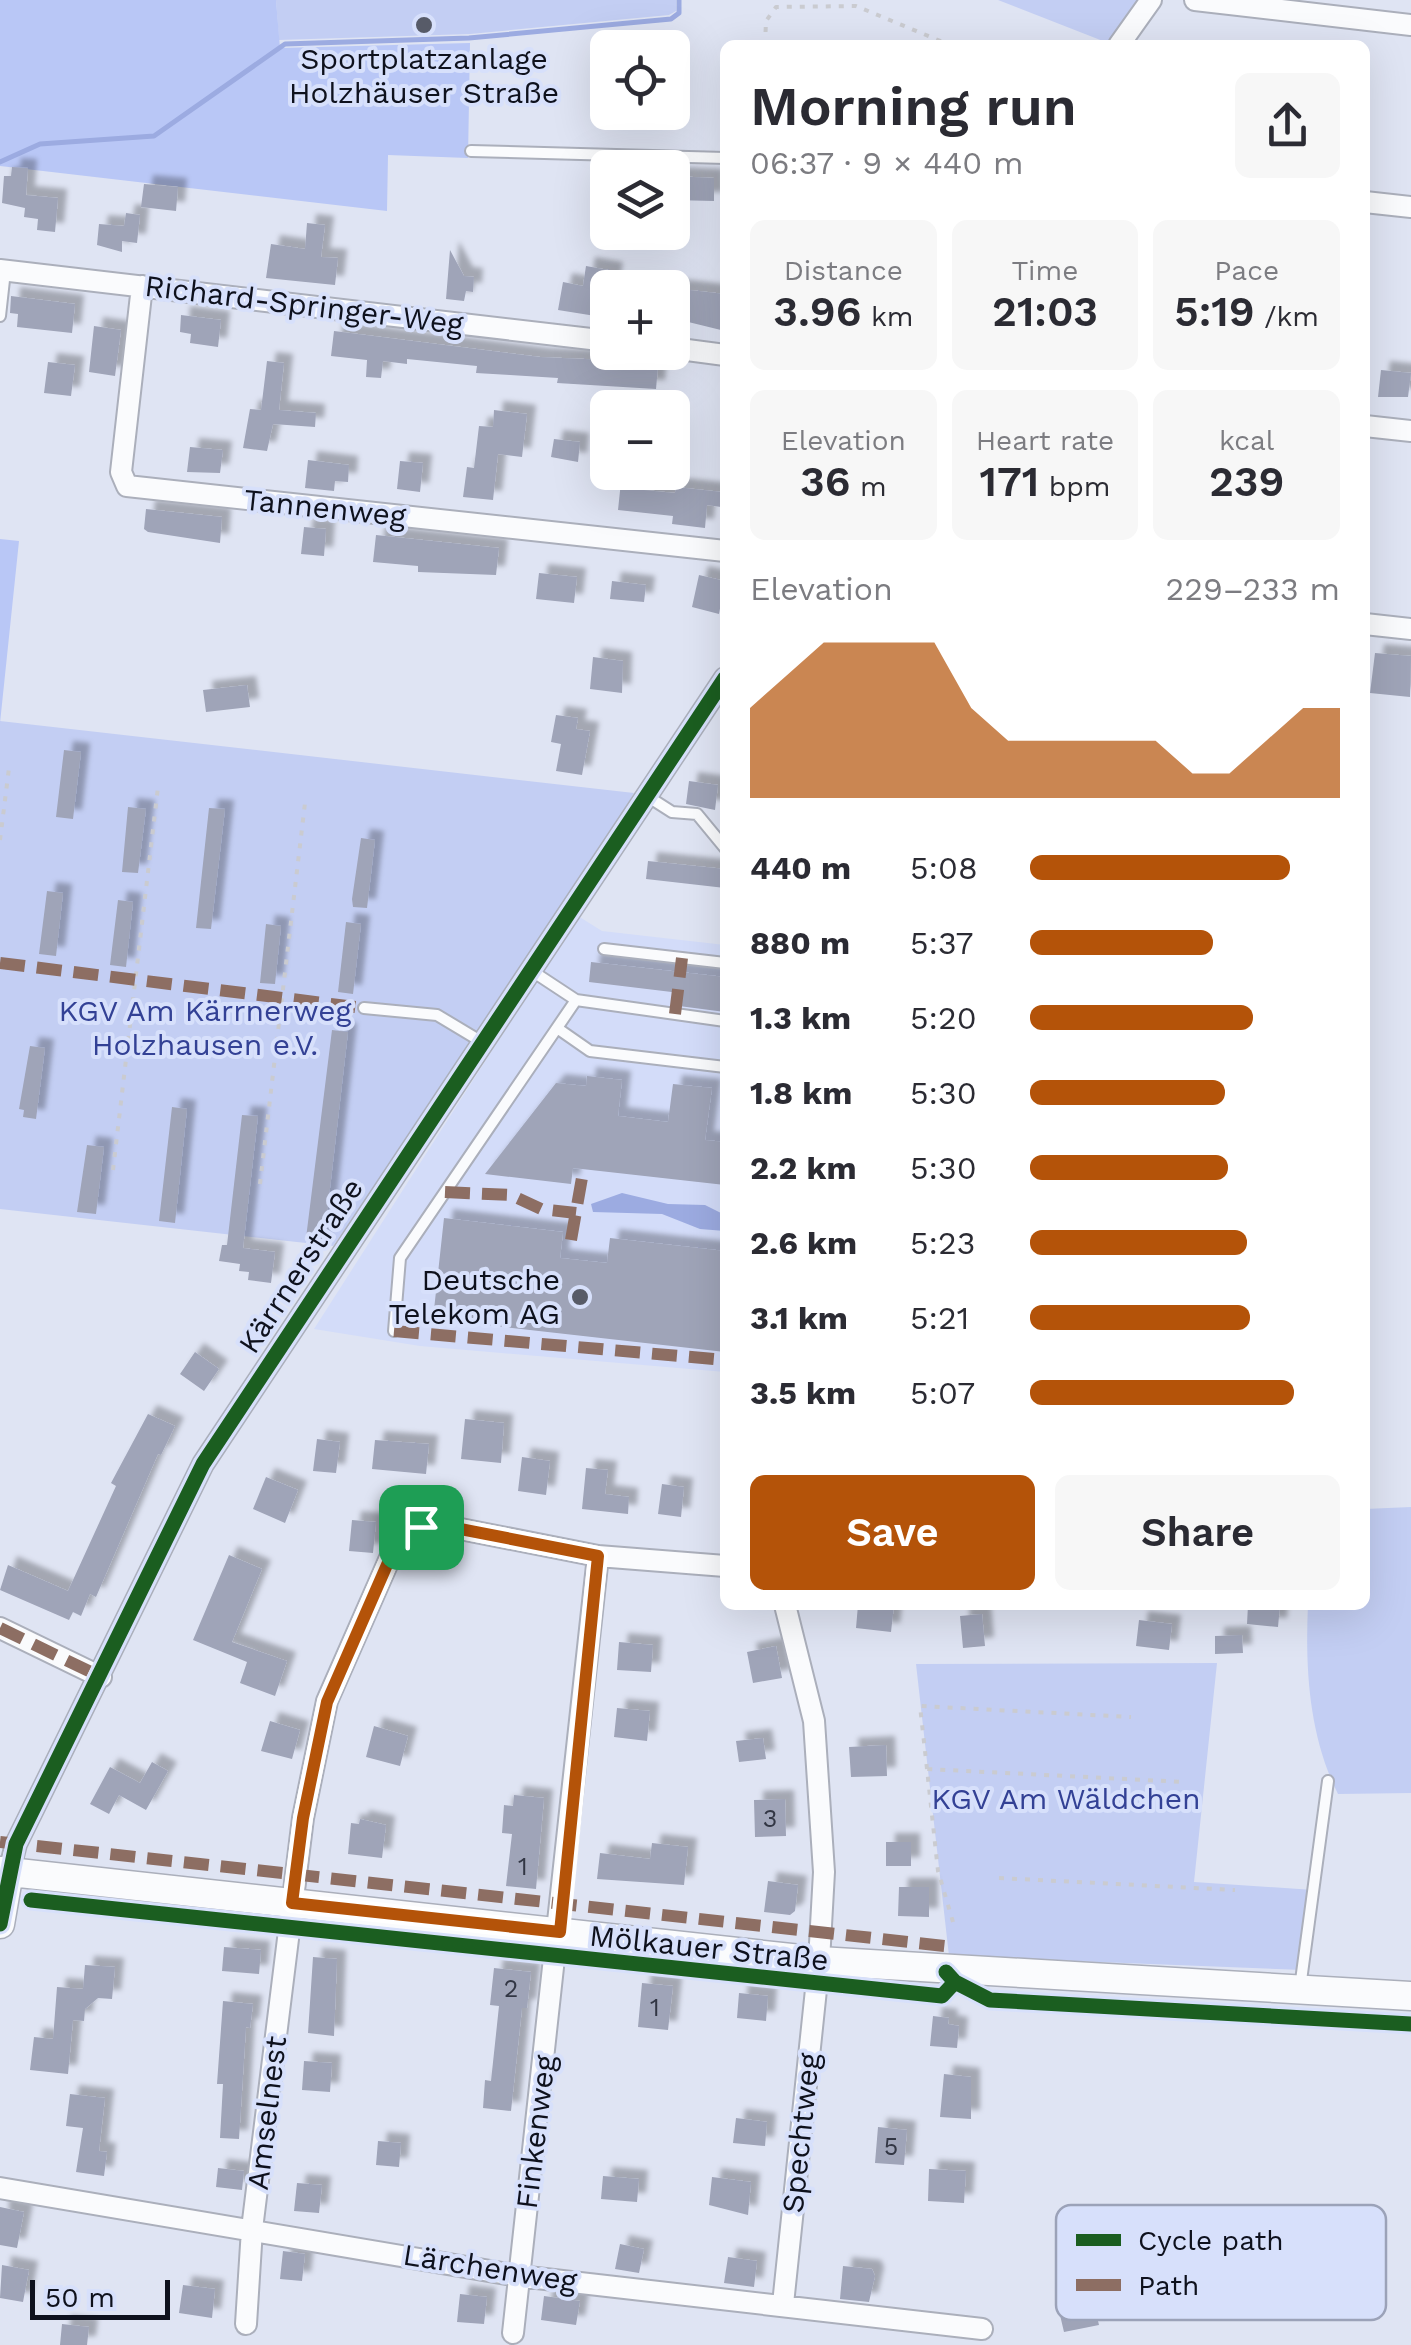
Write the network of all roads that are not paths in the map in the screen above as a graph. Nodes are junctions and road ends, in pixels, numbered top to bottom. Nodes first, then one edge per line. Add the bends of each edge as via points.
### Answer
1 (1152, 0) edge
2 (1194, 0) edge
3 (1411, 24) edge
4 (1123, 40) edge
5 (471, 151) dead end
6 (720, 158) edge
7 (1370, 203) edge
8 (1411, 207) edge
9 (3, 270) edge
10 (142, 286) junction
11 (0, 316) edge
12 (590, 339) edge
13 (690, 350) edge
14 (720, 354) edge
15 (1370, 427) edge
16 (1411, 431) edge
17 (720, 550) edge
18 (1370, 625) edge
19 (1411, 630) edge
20 (720, 685) edge
21 (645, 794) junction
22 (720, 842) edge
23 (604, 949) dead end
24 (720, 963) edge
25 (532, 971) junction
26 (576, 1000) junction
27 (364, 1008) dead end
28 (720, 1020) edge
29 (556, 1028) junction
30 (482, 1042) junction
31 (720, 1066) edge
32 (394, 1331) dead end
33 (598, 1556) junction
34 (720, 1566) edge
35 (785, 1610) edge
36 (0, 1628) edge
37 (101, 1677) junction
38 (1328, 1781) dead end
39 (4, 1872) edge
40 (292, 1903) junction
41 (0, 1924) edge
42 (560, 1932) junction
43 (819, 1961) junction
44 (1300, 1990) junction
45 (1411, 1996) edge
46 (0, 2188) edge
47 (252, 2228) junction
48 (519, 2276) junction
49 (783, 2304) junction
50 (246, 2324) dead end
51 (982, 2329) dead end
52 (512, 2333) dead end

1 - 4 street
2 - 3 street
5 - 6 lane
7 - 8 street
9 - 10 street, Richard-Springer-Weg
9 - 11 lane
10 - 12 street, Richard-Springer-Weg
10 - 17 street, Tannenweg via 121,472 127,486
13 - 14 street
15 - 16 street
18 - 19 street
20 - 21 street, Kärrnerstraße
21 - 22 lane via 672,812 697,814
21 - 25 street, Kärrnerstraße
23 - 24 lane
25 - 26 lane
25 - 30 street, Kärrnerstraße
26 - 28 lane
26 - 29 lane
27 - 30 lane via 436,1015
29 - 31 lane via 590,1051
29 - 32 lane via 400,1258
30 - 37 street, Kärrnerstraße via 203,1464
33 - 34 street, Amselnest
33 - 40 street, Amselnest via 440,1525 408,1532 397,1542 327,1702
33 - 42 street, Finkenweg
35 - 43 street, Spechtweg via 814,1722 820,1780
36 - 37 street
37 - 39 street, Kärrnerstraße
38 - 44 lane
39 - 40 street, Mölkauer Straße
39 - 41 street, Kärrnerstraße
40 - 42 street, Mölkauer Straße
40 - 47 street, Amselnest
42 - 43 street, Mölkauer Straße
42 - 48 street, Finkenweg
43 - 44 street, Mölkauer Straße
43 - 49 street, Spechtweg
44 - 45 street, Mölkauer Straße
46 - 47 street, Lärchenweg
47 - 48 street, Lärchenweg
47 - 50 street, Amselnest
48 - 49 street, Lärchenweg
48 - 52 street, Finkenweg
49 - 51 street, Lärchenweg

